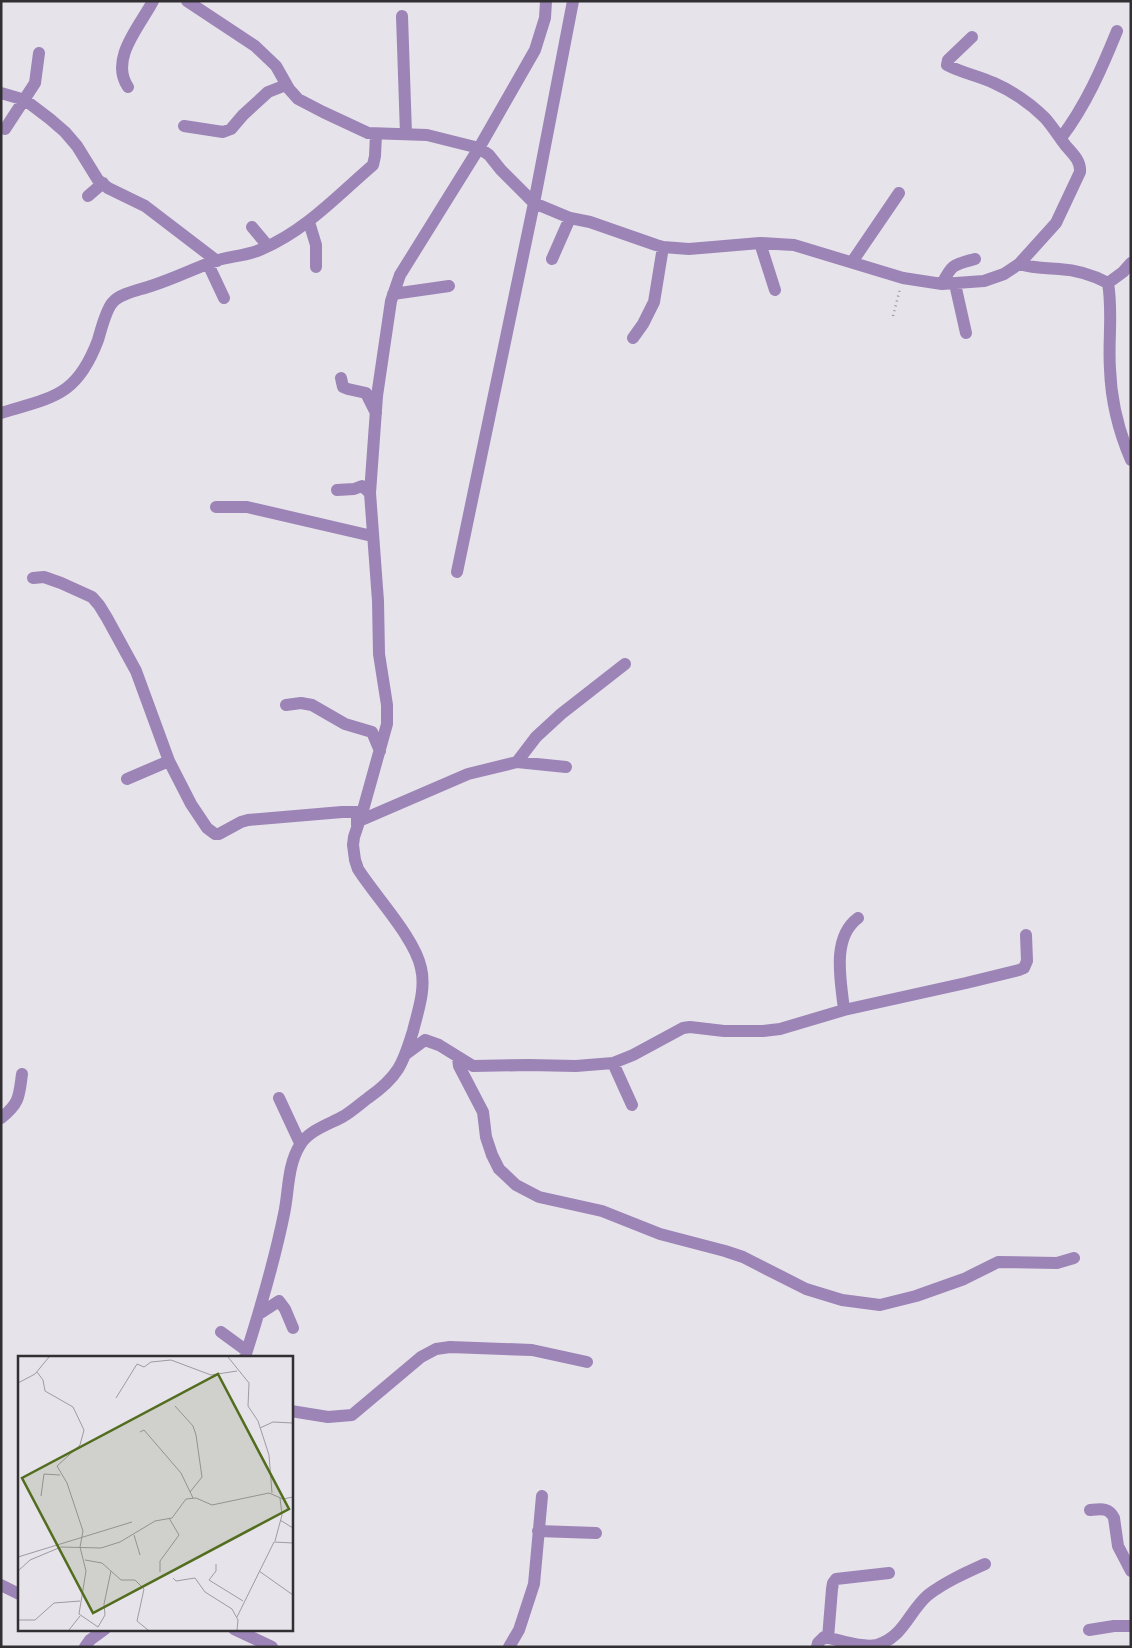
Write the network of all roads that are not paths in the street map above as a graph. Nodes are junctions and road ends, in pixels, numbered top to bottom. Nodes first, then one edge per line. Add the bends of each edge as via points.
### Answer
1 (153, 1) edge
2 (187, 1) edge
3 (546, 1) edge
4 (573, 1) edge
5 (402, 16) dead end
6 (1117, 31) dead end
7 (972, 36) dead end
8 (39, 53) dead end
9 (286, 85) junction
10 (128, 87) dead end
11 (1, 93) edge
12 (25, 100) junction
13 (184, 126) dead end
14 (5, 129) dead end
15 (376, 134) junction
16 (406, 134) junction
17 (1061, 138) junction
18 (479, 148) junction
19 (103, 183) junction
20 (899, 193) dead end
21 (88, 196) dead end
22 (534, 203) junction
23 (570, 218) junction
24 (309, 222) junction
25 (252, 227) dead end
26 (760, 243) junction
27 (268, 246) junction
28 (663, 247) junction
29 (975, 259) dead end
30 (552, 260) dead end
31 (212, 262) junction
32 (852, 262) junction
33 (1131, 263) edge
34 (1019, 264) junction
35 (316, 267) dead end
36 (1106, 282) junction
37 (948, 284) junction
38 (449, 286) dead end
39 (775, 290) dead end
40 (393, 294) junction
41 (224, 298) dead end
42 (966, 333) dead end
43 (633, 338) dead end
44 (341, 378) dead end
45 (1, 413) edge
46 (376, 413) junction
47 (1131, 460) edge
48 (336, 490) dead end
49 (370, 493) junction
50 (216, 507) dead end
51 (372, 536) junction
52 (457, 572) dead end
53 (33, 578) dead end
54 (625, 664) dead end
55 (286, 705) dead end
56 (380, 751) junction
57 (169, 761) junction
58 (517, 762) junction
59 (566, 767) dead end
60 (127, 779) dead end
61 (358, 824) junction
62 (858, 918) dead end
63 (1026, 935) dead end
64 (844, 1010) junction
65 (406, 1054) junction
66 (458, 1058) junction
67 (612, 1062) junction
68 (22, 1074) dead end
69 (279, 1098) dead end
70 (632, 1105) dead end
71 (1, 1118) edge
72 (300, 1143) junction
73 (1074, 1258) dead end
74 (259, 1314) junction
75 (292, 1328) dead end
76 (221, 1332) dead end
77 (246, 1354) edge
78 (586, 1362) dead end
79 (292, 1410) edge
80 (542, 1496) dead end
81 (1090, 1510) dead end
82 (538, 1531) junction
83 (596, 1533) dead end
84 (985, 1564) dead end
85 (1131, 1571) edge
86 (889, 1572) dead end
87 (1, 1585) edge
88 (18, 1594) edge
89 (1131, 1626) edge
90 (104, 1630) edge
91 (236, 1630) edge
92 (1089, 1630) dead end
93 (828, 1638) junction
94 (85, 1647) edge
95 (272, 1647) edge
96 (509, 1647) edge
97 (816, 1647) edge

1 - 10 street via 128,44 122,62 122,78
2 - 9 street via 255,46 276,66
3 - 18 street via 545,18 535,50
4 - 22 street
5 - 16 street
6 - 17 street via 1095,83
7 - 17 street via 948,60 947,65 1013,94 1044,117
8 - 12 street via 35,84
9 - 13 street via 268,92 231,130 223,132
9 - 15 street via 308,105 360,130
11 - 12 street
12 - 14 street
12 - 19 street via 65,132
15 - 16 street
15 - 24 street via 372,165
16 - 18 street via 427,134
17 - 34 street via 1079,162 1080,172 1056,223
18 - 22 street
18 - 40 street via 400,275
19 - 21 street
19 - 31 street via 145,206
20 - 32 street
22 - 23 street
22 - 52 street
23 - 28 street
23 - 30 street
24 - 27 street
24 - 35 street via 316,245
25 - 27 street
26 - 28 street via 689,249
26 - 32 street via 794,245
26 - 39 street
27 - 31 street
28 - 43 street via 654,302
29 - 37 street via 950,268
31 - 41 street
31 - 45 street via 114,300 91,358 69,387 44,400
32 - 37 street via 903,278
33 - 36 street
34 - 36 street via 1092,275
34 - 37 street via 984,281
36 - 47 street via 1111,303 1112,393
37 - 42 street
38 - 40 street
40 - 46 street
44 - 46 street via 343,387 366,393
46 - 49 street
48 - 49 street via 362,486
49 - 51 street
50 - 51 street via 247,507
51 - 56 street via 379,654 387,705
53 - 57 street via 44,577 61,583 92,597 99,606 136,671
54 - 58 street via 561,714 536,737
55 - 56 street via 312,705 345,724 372,732
56 - 61 street
57 - 60 street
57 - 61 street via 191,804 215,834 248,820 342,812 357,812
58 - 59 street
58 - 61 street via 468,774
61 - 65 street via 353,845 358,869 411,944 421,967 420,1004
62 - 64 street via 847,929 840,951
63 - 64 street via 1028,961 1024,968
64 - 67 street via 763,1031 683,1028 633,1055
65 - 66 street via 425,1040 440,1045
65 - 72 street via 398,1072 373,1095
66 - 67 street via 473,1066 576,1066
66 - 73 street via 458,1066 483,1112 492,1155 499,1169 516,1184 539,1197 602,1211 660,1234 734,1254 806,1290 880,1306 964,1279 998,1262 1057,1262
67 - 70 street
68 - 71 street via 17,1101 12,1110
69 - 72 street
72 - 74 street via 291,1165 285,1212
74 - 75 street via 278,1302 285,1309
74 - 77 street
76 - 77 street
78 - 79 street via 532,1350 436,1349 421,1356 352,1415 328,1417
80 - 82 street
81 - 85 street via 1101,1508 1110,1511 1118,1546
82 - 83 street
82 - 96 street via 534,1584 519,1630
84 - 93 street via 958,1576 926,1597 892,1638 864,1646
86 - 93 street via 836,1579 832,1589
87 - 88 street
89 - 92 street
90 - 94 street
91 - 95 street
93 - 97 street via 821,1638

